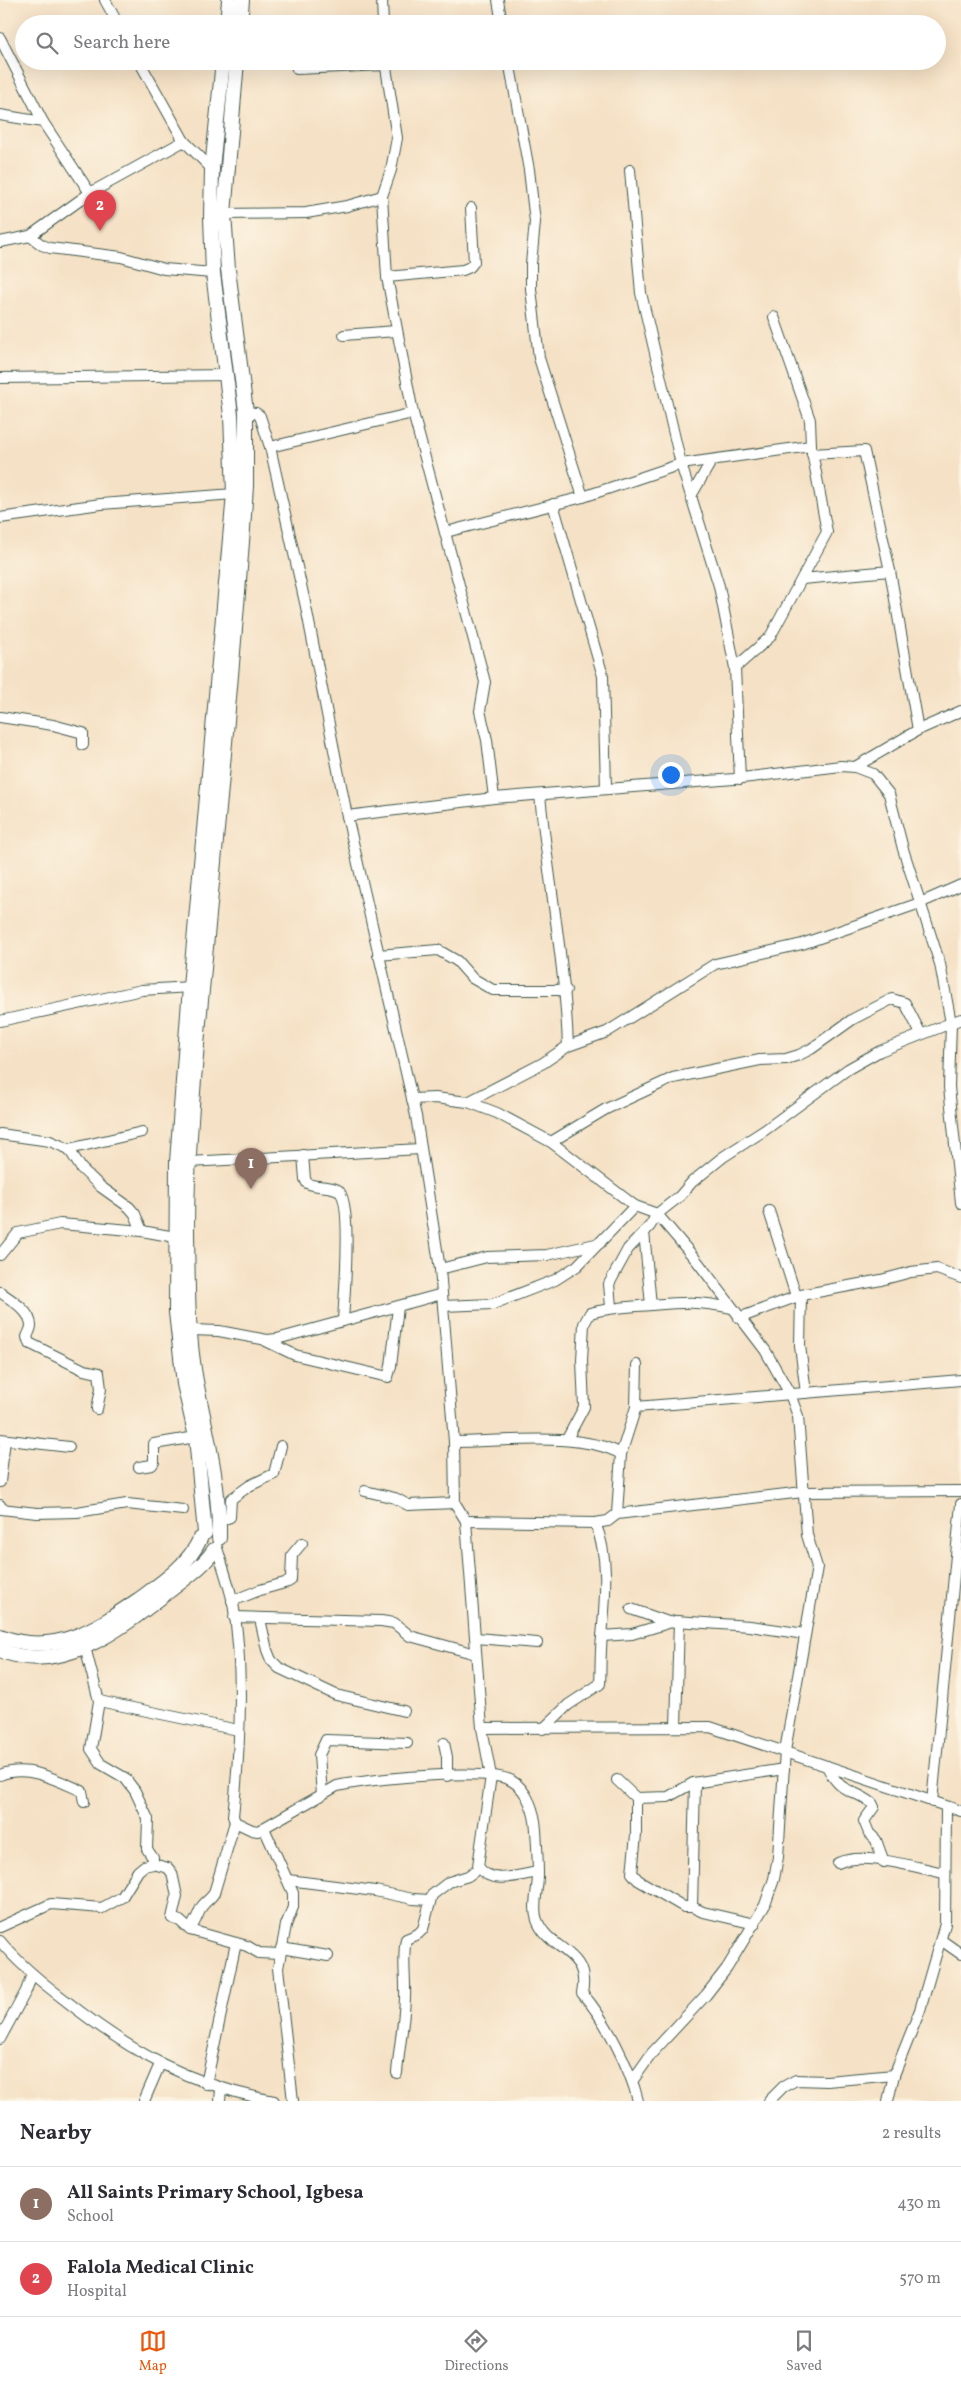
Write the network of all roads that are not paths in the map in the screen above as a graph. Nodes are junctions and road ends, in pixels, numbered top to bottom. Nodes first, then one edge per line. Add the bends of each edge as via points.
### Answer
1 (105, 0) edge
2 (229, 0) edge
3 (242, 0) edge
4 (382, 0) edge
5 (498, 0) edge
6 (113, 15) edge
7 (227, 15) edge
8 (241, 15) edge
9 (383, 15) edge
10 (500, 15) edge
11 (0, 38) edge
12 (15, 67) edge
13 (16, 70) edge
14 (144, 70) edge
15 (222, 70) edge
16 (236, 70) edge
17 (386, 70) edge
18 (510, 70) edge
19 (0, 115) edge
20 (43, 122) junction
21 (184, 141) junction
22 (212, 168) junction
23 (630, 170) dead end
24 (90, 193) junction
25 (382, 196) junction
26 (471, 208) dead end
27 (224, 214) junction
28 (30, 236) junction
29 (0, 242) edge
30 (213, 273) junction
31 (387, 277) junction
32 (774, 317) dead end
33 (396, 331) junction
34 (344, 335) dead end
35 (227, 374) junction
36 (0, 378) edge
37 (246, 412) junction
38 (413, 413) junction
39 (270, 447) junction
40 (811, 450) junction
41 (712, 460) junction
42 (681, 464) junction
43 (234, 494) junction
44 (691, 496) junction
45 (583, 497) junction
46 (553, 504) junction
47 (0, 518) edge
48 (446, 532) junction
49 (890, 571) junction
50 (802, 580) junction
51 (735, 668) junction
52 (961, 711) edge
53 (0, 717) edge
54 (918, 730) junction
55 (83, 745) dead end
56 (855, 767) junction
57 (740, 779) junction
58 (606, 788) junction
59 (540, 795) junction
60 (494, 798) junction
61 (347, 816) junction
62 (961, 885) edge
63 (920, 903) junction
64 (378, 955) junction
65 (190, 987) junction
66 (566, 990) junction
67 (0, 1021) edge
68 (956, 1021) edge
69 (921, 1034) junction
70 (568, 1046) junction
71 (412, 1100) junction
72 (468, 1102) junction
73 (142, 1132) dead end
74 (0, 1134) edge
75 (552, 1142) junction
76 (69, 1149) junction
77 (420, 1149) junction
78 (303, 1155) junction
79 (189, 1162) junction
80 (961, 1204) edge
81 (635, 1206) junction
82 (769, 1211) dead end
83 (657, 1214) junction
84 (142, 1231) junction
85 (644, 1232) junction
86 (175, 1237) junction
87 (601, 1243) junction
88 (0, 1255) edge
89 (440, 1269) junction
90 (961, 1278) edge
91 (0, 1292) edge
92 (442, 1294) junction
93 (798, 1296) junction
94 (652, 1305) junction
95 (443, 1306) junction
96 (398, 1307) junction
97 (611, 1307) junction
98 (732, 1308) junction
99 (739, 1318) junction
100 (344, 1321) junction
101 (191, 1330) junction
102 (267, 1340) junction
103 (637, 1365) dead end
104 (961, 1380) edge
105 (806, 1393) junction
106 (790, 1394) junction
107 (636, 1407) junction
108 (97, 1409) dead end
109 (196, 1437) junction
110 (567, 1439) junction
111 (3, 1440) edge
112 (454, 1442) junction
113 (281, 1446) dead end
114 (69, 1447) dead end
115 (621, 1454) junction
116 (139, 1466) dead end
117 (0, 1482) edge
118 (365, 1491) dead end
119 (961, 1491) edge
120 (803, 1492) junction
121 (455, 1503) junction
122 (961, 1504) edge
123 (0, 1505) edge
124 (183, 1510) dead end
125 (617, 1514) junction
126 (219, 1521) junction
127 (466, 1521) junction
128 (595, 1523) junction
129 (203, 1536) junction
130 (302, 1542) dead end
131 (217, 1545) junction
132 (232, 1601) junction
133 (631, 1609) dead end
134 (234, 1617) junction
135 (260, 1619) junction
136 (674, 1622) junction
137 (805, 1634) junction
138 (0, 1636) edge
139 (602, 1636) junction
140 (476, 1638) junction
141 (537, 1643) dead end
142 (85, 1647) junction
143 (0, 1650) edge
144 (476, 1654) junction
145 (99, 1701) junction
146 (404, 1711) dead end
147 (676, 1727) junction
148 (482, 1728) junction
149 (543, 1729) junction
150 (238, 1730) junction
151 (407, 1743) dead end
152 (444, 1743) dead end
153 (785, 1751) junction
154 (827, 1766) junction
155 (784, 1769) junction
156 (0, 1775) edge
157 (447, 1776) junction
158 (491, 1776) junction
159 (617, 1780) dead end
160 (695, 1783) junction
161 (322, 1795) junction
162 (636, 1798) junction
163 (84, 1802) dead end
164 (932, 1802) junction
165 (946, 1807) junction
166 (961, 1811) edge
167 (235, 1822) junction
168 (264, 1828) junction
169 (838, 1862) dead end
170 (884, 1862) junction
171 (153, 1864) junction
172 (479, 1868) junction
173 (538, 1872) junction
174 (944, 1873) junction
175 (288, 1880) junction
176 (429, 1900) junction
177 (692, 1906) junction
178 (755, 1924) junction
179 (0, 1927) edge
180 (190, 1930) junction
181 (941, 1940) junction
182 (0, 1941) edge
183 (236, 1943) junction
184 (280, 1951) junction
185 (961, 1954) edge
186 (328, 1956) dead end
187 (32, 1974) junction
188 (0, 2039) edge
189 (160, 2064) junction
190 (397, 2073) dead end
191 (894, 2075) junction
192 (633, 2080) junction
193 (206, 2084) junction
194 (221, 2089) junction
195 (144, 2101) edge
196 (220, 2101) edge
197 (274, 2101) edge
198 (293, 2101) edge
199 (638, 2101) edge
200 (769, 2101) edge
201 (888, 2101) edge

1 - 6 street
2 - 7 street
3 - 8 street
4 - 9 street
5 - 10 street
11 - 12 street
13 - 20 street
14 - 21 street
15 - 22 street
16 - 27 street
17 - 25 street via 397,138
18 - 45 street via 535,222 531,289 539,358
19 - 20 street
20 - 24 street
21 - 22 street
21 - 24 street
22 - 30 street
23 - 42 street via 641,294
24 - 28 street
25 - 27 street via 306,213
25 - 31 street
26 - 31 street via 474,262 470,267
27 - 37 street
28 - 29 street
28 - 30 street via 50,248 121,257 164,269
30 - 35 street
31 - 33 street
32 - 40 street via 810,420
33 - 34 street
33 - 38 street
35 - 36 street
35 - 43 street
37 - 39 street via 260,416
37 - 79 street via 242,545
38 - 39 street
38 - 48 street
39 - 61 street via 306,607
40 - 41 street
40 - 49 street via 864,452
40 - 50 street via 827,532
41 - 42 street
41 - 44 street
42 - 44 street
42 - 45 street
43 - 47 street via 101,504
43 - 65 street
44 - 51 street via 719,586
45 - 46 street
46 - 48 street
46 - 58 street via 602,676
48 - 60 street via 485,682 480,711
49 - 50 street
49 - 54 street
50 - 51 street via 770,637
51 - 57 street
52 - 54 street
53 - 55 street via 53,724 83,733
54 - 56 street
56 - 57 street via 816,768
56 - 63 street via 873,774 890,794
57 - 58 street
58 - 59 street
59 - 60 street
59 - 66 street
60 - 61 street
61 - 64 street
62 - 63 street
63 - 68 street
63 - 70 street via 802,944 715,964 607,1032
64 - 66 street via 438,950 457,961 472,978 493,990
64 - 71 street
65 - 67 street via 142,990
65 - 86 street via 178,1125
66 - 70 street
68 - 69 street
68 - 80 street via 949,1087
69 - 75 street via 905,1003 892,999 853,1019 811,1049 786,1059 760,1060 673,1078 606,1109
69 - 83 street via 848,1069 723,1157
70 - 72 street via 543,1063
71 - 72 street via 435,1098
71 - 77 street
72 - 75 street via 497,1113
73 - 76 street
74 - 76 street via 50,1141
75 - 81 street
76 - 84 street via 81,1168 129,1207
77 - 78 street
77 - 89 street
78 - 79 street
78 - 100 street via 307,1183 336,1189 342,1196 347,1246
79 - 101 street via 187,1231
81 - 83 street
81 - 87 street
82 - 93 street
83 - 85 street
83 - 98 street
84 - 86 street
84 - 88 street via 60,1224 18,1233
85 - 94 street
85 - 97 street via 628,1249 609,1284
86 - 109 street via 176,1312 181,1363
87 - 89 street via 547,1256 487,1257
87 - 95 street via 577,1266 556,1280 493,1304
89 - 92 street
90 - 93 street via 942,1270 924,1270
91 - 108 street via 21,1308 30,1322 29,1343 84,1370 99,1373 101,1389
92 - 95 street
92 - 96 street
93 - 99 street
93 - 105 street
94 - 97 street
94 - 98 street via 697,1301
95 - 112 street
96 - 100 street
96 - 102 street via 388,1377 295,1355
97 - 110 street via 590,1313 584,1324 584,1407
98 - 99 street
99 - 106 street via 765,1350
100 - 102 street
101 - 102 street via 219,1331
101 - 126 street
103 - 107 street
104 - 105 street
105 - 106 street
106 - 107 street
106 - 120 street via 798,1416
107 - 115 street
109 - 116 street via 157,1442 152,1447 154,1462
109 - 129 street
110 - 112 street
110 - 115 street via 602,1446
111 - 114 street
111 - 117 street
112 - 121 street
113 - 126 street via 274,1474 231,1499 230,1517
115 - 125 street
118 - 121 street via 395,1498 408,1505
119 - 120 street
120 - 125 street
120 - 137 street via 807,1535 817,1567
121 - 127 street
122 - 164 street
123 - 124 street via 1,1509 37,1513 87,1511 127,1504
125 - 128 street via 608,1521
126 - 131 street
127 - 128 street
127 - 140 street
128 - 139 street via 604,1555
129 - 131 street via 213,1532
129 - 138 street via 192,1554 162,1582 90,1631 63,1640 33,1644
130 - 132 street via 292,1555 291,1580
131 - 132 street
131 - 142 street via 185,1579 121,1627
132 - 134 street
133 - 136 street
134 - 135 street
134 - 150 street
135 - 144 street via 388,1622 410,1636
135 - 146 street via 267,1650 279,1668 336,1695
136 - 137 street via 720,1623
136 - 139 street via 632,1634
136 - 147 street
137 - 153 street
139 - 149 street via 600,1684 568,1705
140 - 141 street
140 - 144 street
142 - 143 street via 40,1656
142 - 145 street
144 - 148 street
145 - 150 street
145 - 171 street via 92,1748 101,1764 125,1778 135,1791 148,1819 147,1849
147 - 149 street
147 - 153 street via 701,1726 720,1730
148 - 149 street
148 - 158 street
150 - 167 street
151 - 161 street via 326,1740 319,1755
152 - 157 street
153 - 154 street
153 - 155 street
154 - 164 street
154 - 170 street via 836,1782 848,1792 872,1803 874,1807 864,1821
155 - 160 street
155 - 178 street via 774,1879
156 - 163 street via 11,1771 40,1774 82,1791
157 - 158 street
157 - 161 street via 387,1778 346,1784
158 - 172 street
158 - 173 street via 511,1780 518,1785 532,1806
159 - 162 street
160 - 162 street via 668,1797
160 - 177 street
161 - 168 street
162 - 177 street via 632,1873 638,1880 684,1907
164 - 165 street
165 - 166 street
165 - 174 street
167 - 168 street via 252,1830
167 - 180 street via 212,1899 202,1906
168 - 175 street
169 - 170 street via 851,1859
170 - 174 street
171 - 179 street via 138,1871 122,1897 102,1908 51,1904
171 - 180 street via 168,1868 172,1873 177,1896 172,1918
172 - 173 street via 488,1874 506,1878
172 - 176 street via 468,1876 449,1882
173 - 192 street via 535,1910 538,1922 578,1961 583,1978 582,1993 597,2010
174 - 181 street via 946,1913
175 - 176 street
175 - 184 street via 293,1893 293,1908
176 - 190 street via 423,1929 406,1940 403,1953 406,1963 405,2001
177 - 178 street via 703,1912
178 - 192 street via 706,1995 652,2053
180 - 183 street
181 - 185 street
181 - 191 street via 920,2010
182 - 187 street
183 - 184 street via 259,1953
183 - 193 street
184 - 186 street
184 - 198 street via 278,1968
187 - 188 street
187 - 189 street via 104,2031
189 - 193 street
189 - 195 street
191 - 200 street via 828,2081 796,2080
191 - 201 street
192 - 199 street
193 - 194 street
194 - 196 street
194 - 197 street

